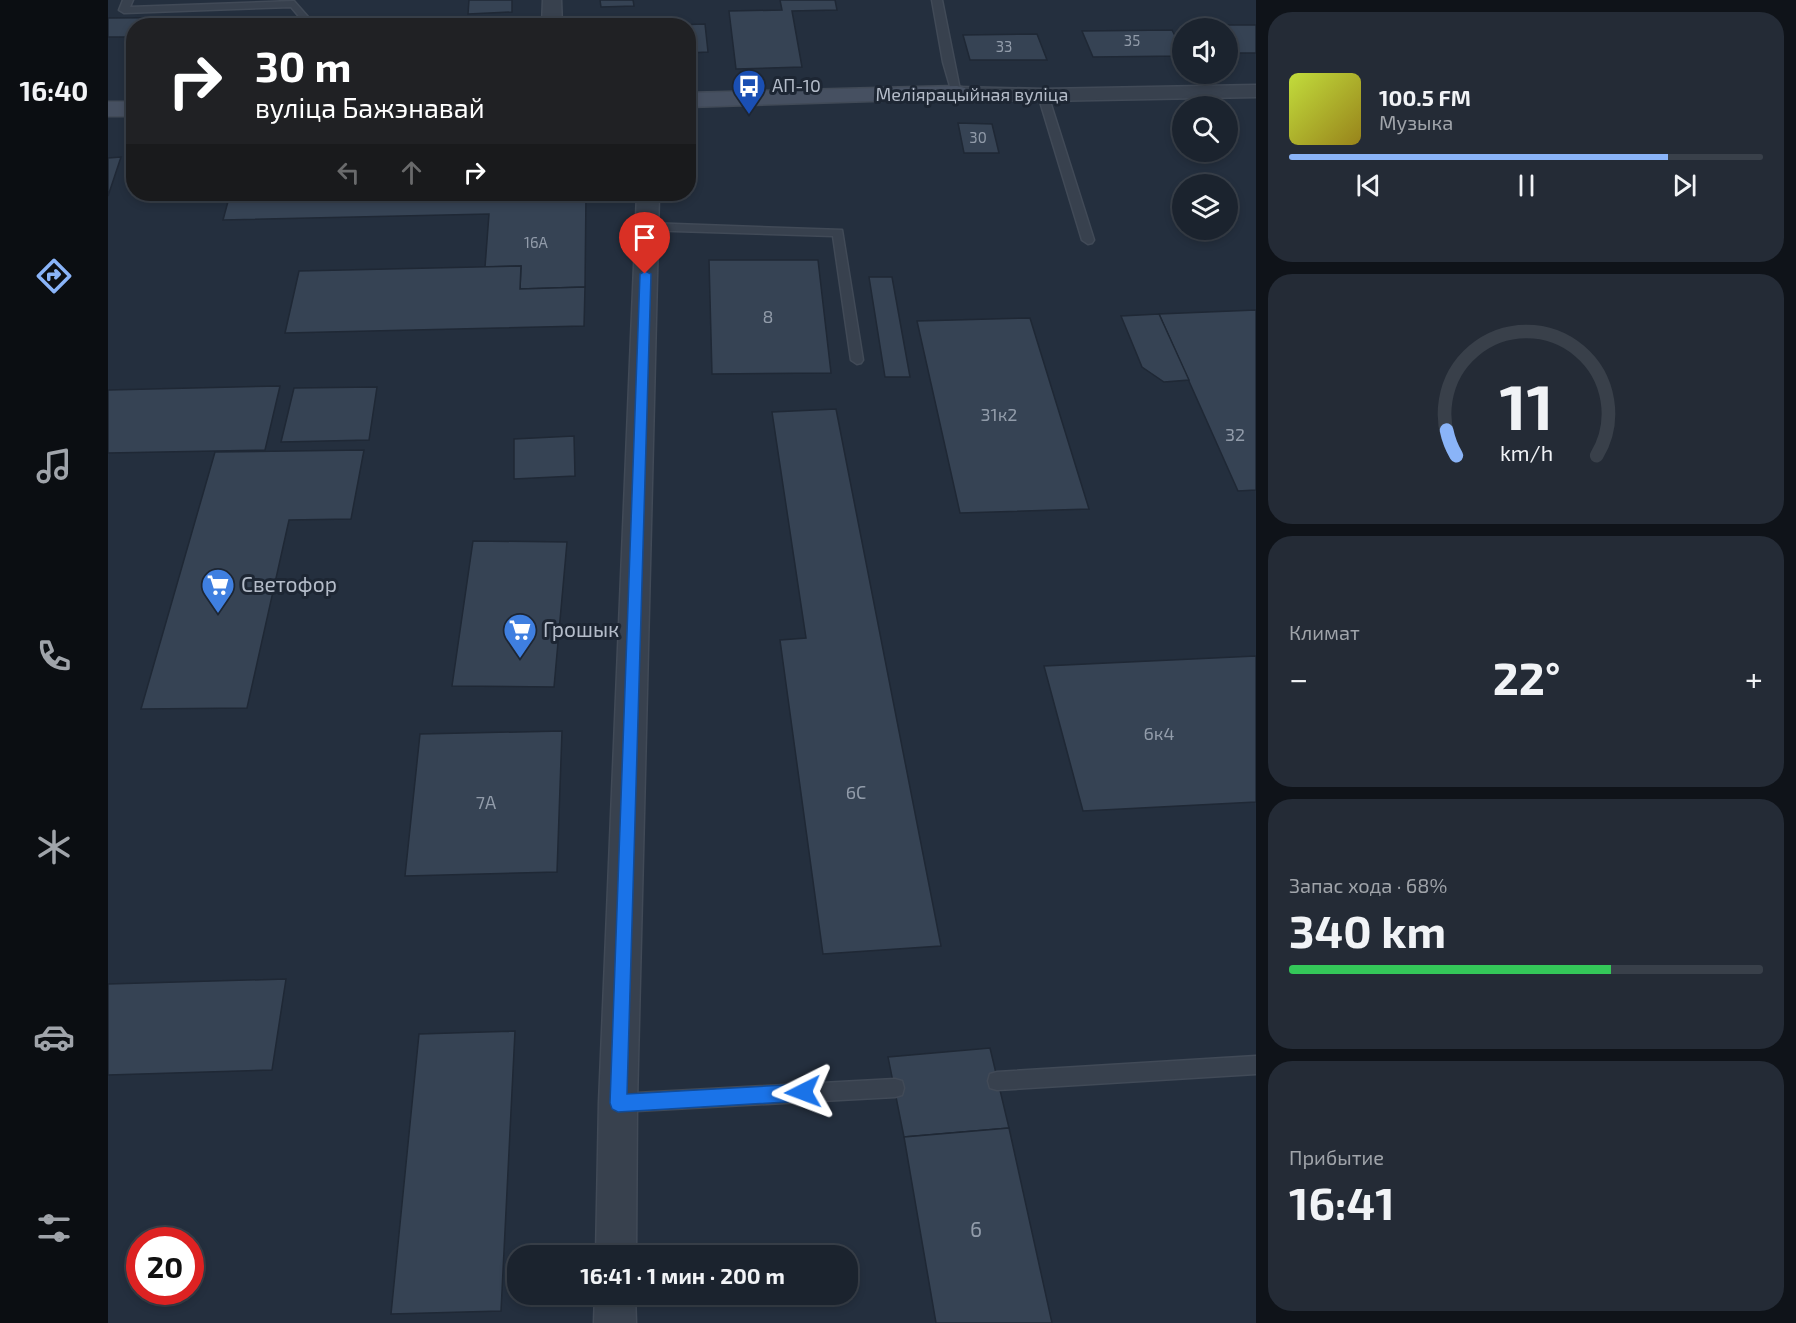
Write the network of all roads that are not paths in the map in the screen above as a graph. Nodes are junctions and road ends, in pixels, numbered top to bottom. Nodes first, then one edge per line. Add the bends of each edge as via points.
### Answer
1 (129, 0) edge
2 (552, 0) edge
3 (937, 0) edge
4 (305, 18) edge
5 (552, 18) edge
6 (1256, 91) edge
7 (957, 93) junction
8 (1043, 95) junction
9 (696, 100) edge
10 (108, 109) edge
11 (126, 109) edge
12 (648, 201) edge
13 (647, 227) junction
14 (1088, 240) dead end
15 (857, 360) dead end
16 (1256, 1065) edge
17 (997, 1081) dead end
18 (895, 1088) dead end
19 (618, 1103) junction
20 (616, 1245) edge
21 (615, 1305) edge
22 (615, 1323) edge

1 - 4 lane via 124,10 294,4
2 - 5 street
3 - 7 lane
6 - 8 street, Меліярацыйная вуліца
7 - 8 street, Меліярацыйная вуліца
7 - 9 street, Меліярацыйная вуліца
8 - 14 lane
10 - 11 street
12 - 13 street
13 - 15 lane via 838,233
13 - 19 street
16 - 17 lane
18 - 19 lane
19 - 20 street
21 - 22 street

